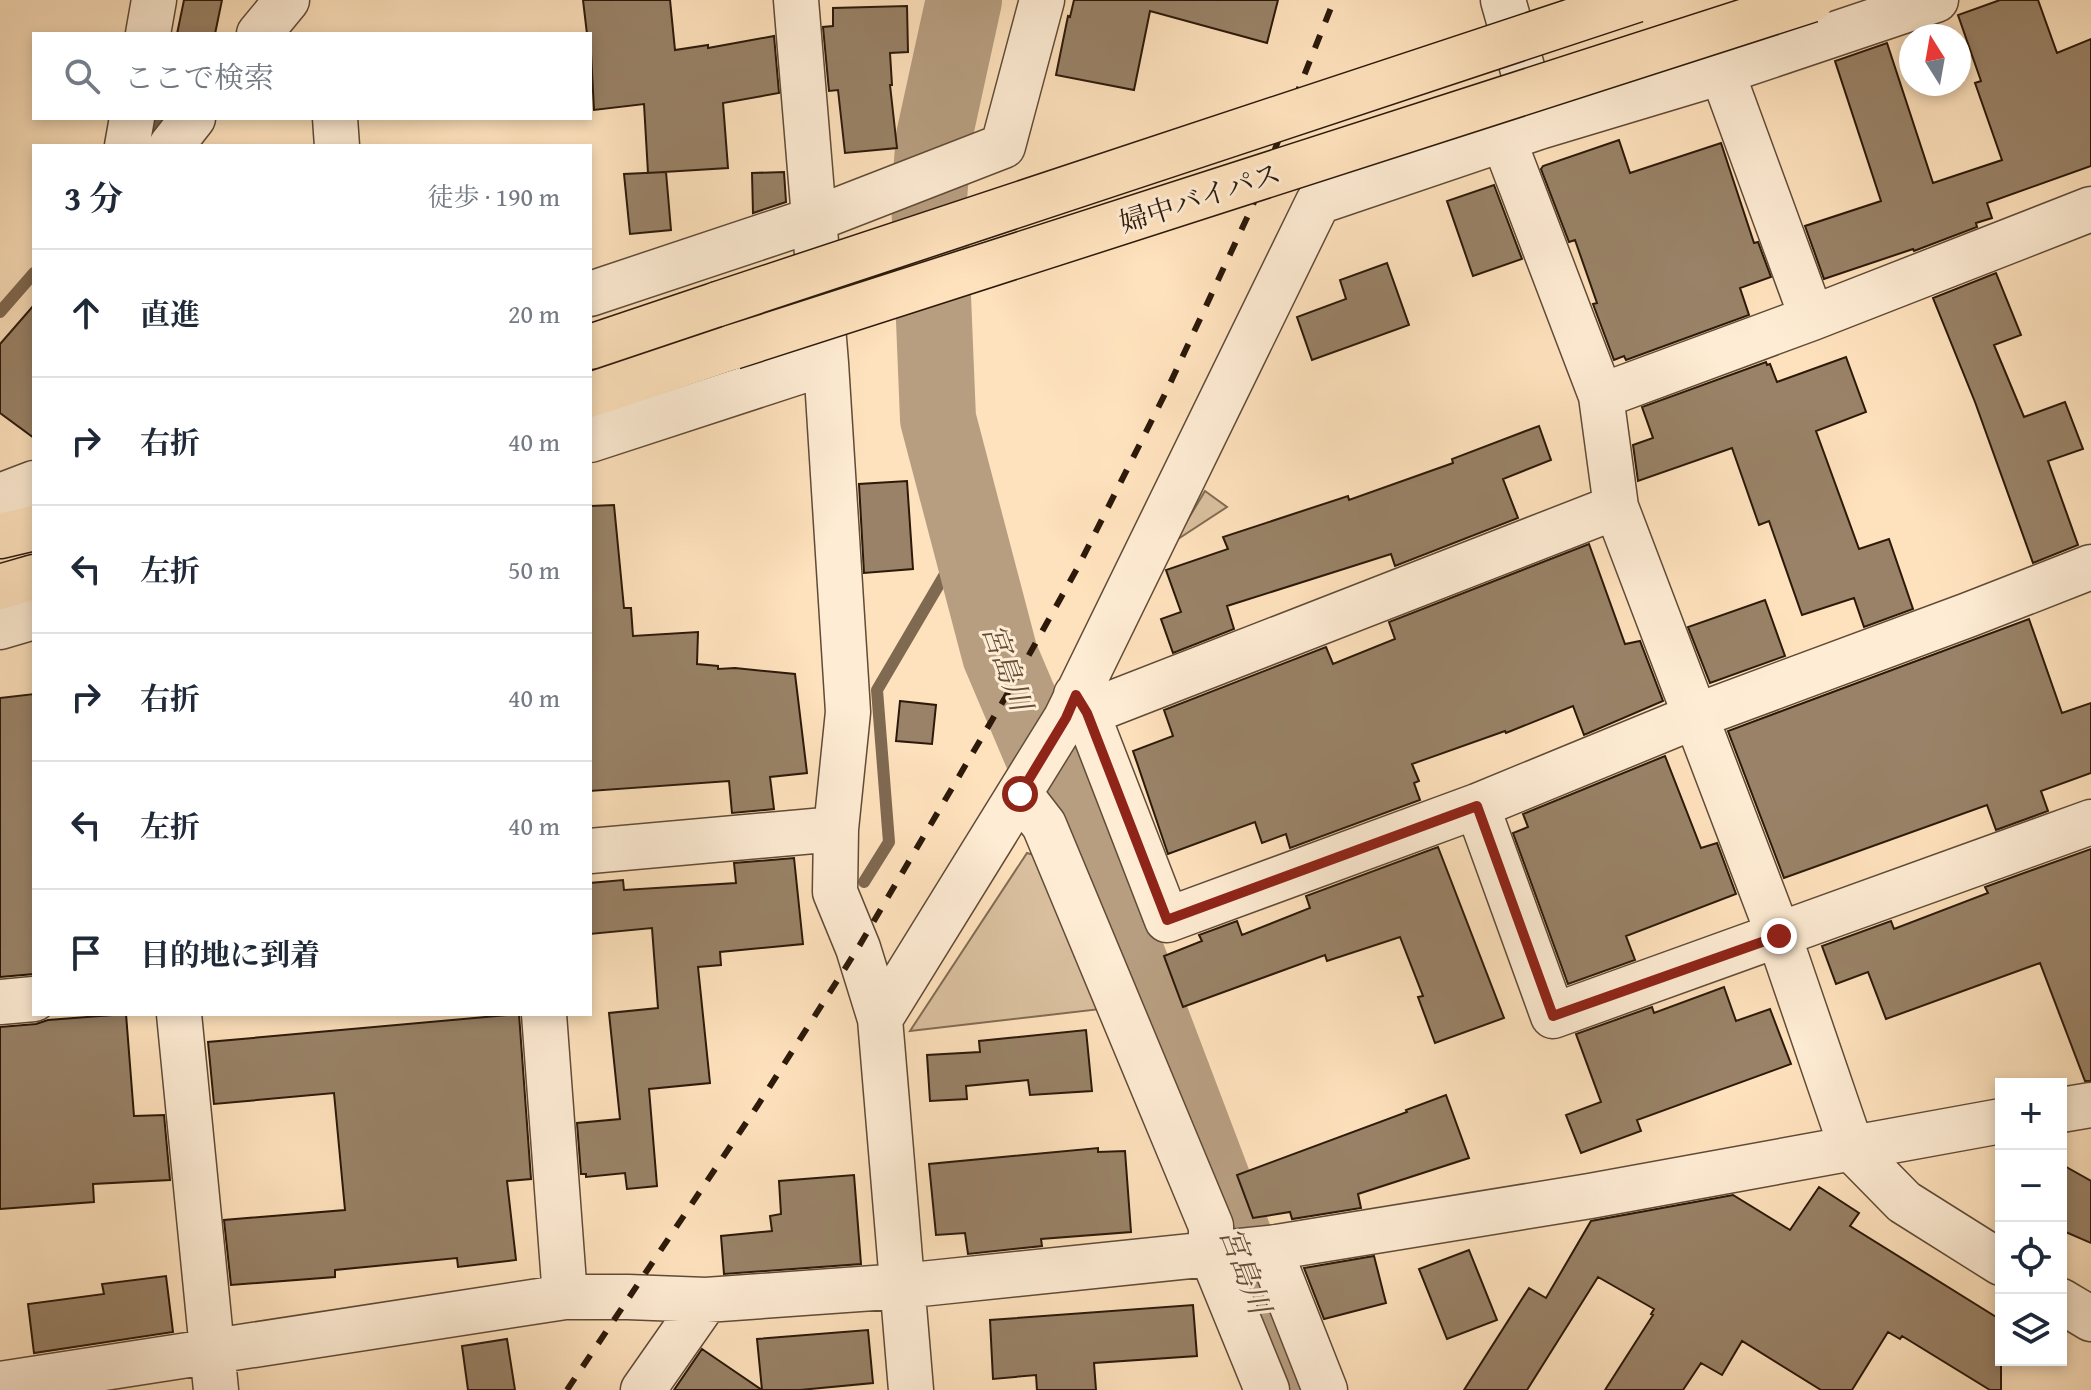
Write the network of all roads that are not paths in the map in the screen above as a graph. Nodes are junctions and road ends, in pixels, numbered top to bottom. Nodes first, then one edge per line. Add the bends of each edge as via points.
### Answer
1 (154, 0) edge
2 (796, 0) edge
3 (1042, 0) edge
4 (1503, 0) edge
5 (1636, 0) edge
6 (1811, 0) edge
7 (1936, 0) edge
8 (148, 32) edge
9 (1722, 72) junction
10 (132, 120) edge
11 (191, 120) edge
12 (335, 120) edge
13 (1521, 134) junction
14 (127, 144) edge
15 (173, 144) edge
16 (337, 144) edge
17 (2091, 209) edge
18 (815, 219) junction
19 (592, 293) edge
20 (1812, 318) junction
21 (592, 346) edge
22 (826, 363) junction
23 (592, 394) edge
24 (1601, 396) junction
25 (592, 439) edge
26 (32, 484) edge
27 (0, 496) edge
28 (1616, 507) junction
29 (32, 528) edge
30 (0, 536) edge
31 (2091, 567) edge
32 (32, 578) edge
33 (0, 587) edge
34 (32, 618) edge
35 (0, 627) edge
36 (1077, 709) junction
37 (1696, 716) junction
38 (1026, 784) junction
39 (1477, 806) junction
40 (2091, 822) edge
41 (836, 829) junction
42 (592, 851) edge
43 (1779, 936) junction
44 (32, 999) edge
45 (0, 1002) edge
46 (179, 1016) edge
47 (544, 1016) edge
48 (880, 1019) junction
49 (2091, 1105) edge
50 (2067, 1109) edge
51 (1995, 1122) edge
52 (1852, 1149) junction
53 (1269, 1248) junction
54 (1211, 1253) junction
55 (1995, 1259) edge
56 (902, 1286) junction
57 (565, 1297) junction
58 (706, 1300) junction
59 (2067, 1305) edge
60 (2091, 1319) edge
61 (214, 1370) edge
62 (0, 1384) edge
63 (643, 1390) edge
64 (911, 1390) edge
65 (1267, 1390) edge
66 (1325, 1390) edge

1 - 8 street
2 - 18 street
3 - 18 street via 1003,146
4 - 13 street
5 - 21 highway, 婦中バイパス, bridge
6 - 23 highway, 婦中バイパス, bridge
7 - 9 street
9 - 13 street
9 - 20 street
10 - 14 street
11 - 15 street
12 - 16 street
13 - 24 street
13 - 36 street via 1318,202
17 - 20 street
18 - 19 street
18 - 22 street
20 - 24 street
22 - 25 street
22 - 41 street via 848,712
24 - 28 street
26 - 27 street
28 - 36 street
28 - 37 street
29 - 30 highway
31 - 37 street
32 - 33 highway
34 - 35 street
36 - 38 street
36 - 39 street via 1167,920
37 - 39 street
37 - 43 street
38 - 48 street
38 - 54 street via 1211,1226
39 - 43 street via 1553,1016
40 - 43 street
41 - 42 street
41 - 48 street via 835,892
43 - 52 street
44 - 45 street
46 - 61 street
47 - 57 street
48 - 56 street
49 - 50 street
51 - 52 street
52 - 53 street
52 - 55 street via 1904,1202
53 - 54 street
53 - 66 street
54 - 56 street
54 - 65 street
56 - 58 street
56 - 64 street
57 - 58 street
57 - 61 street
58 - 63 street
59 - 60 street
61 - 62 street

